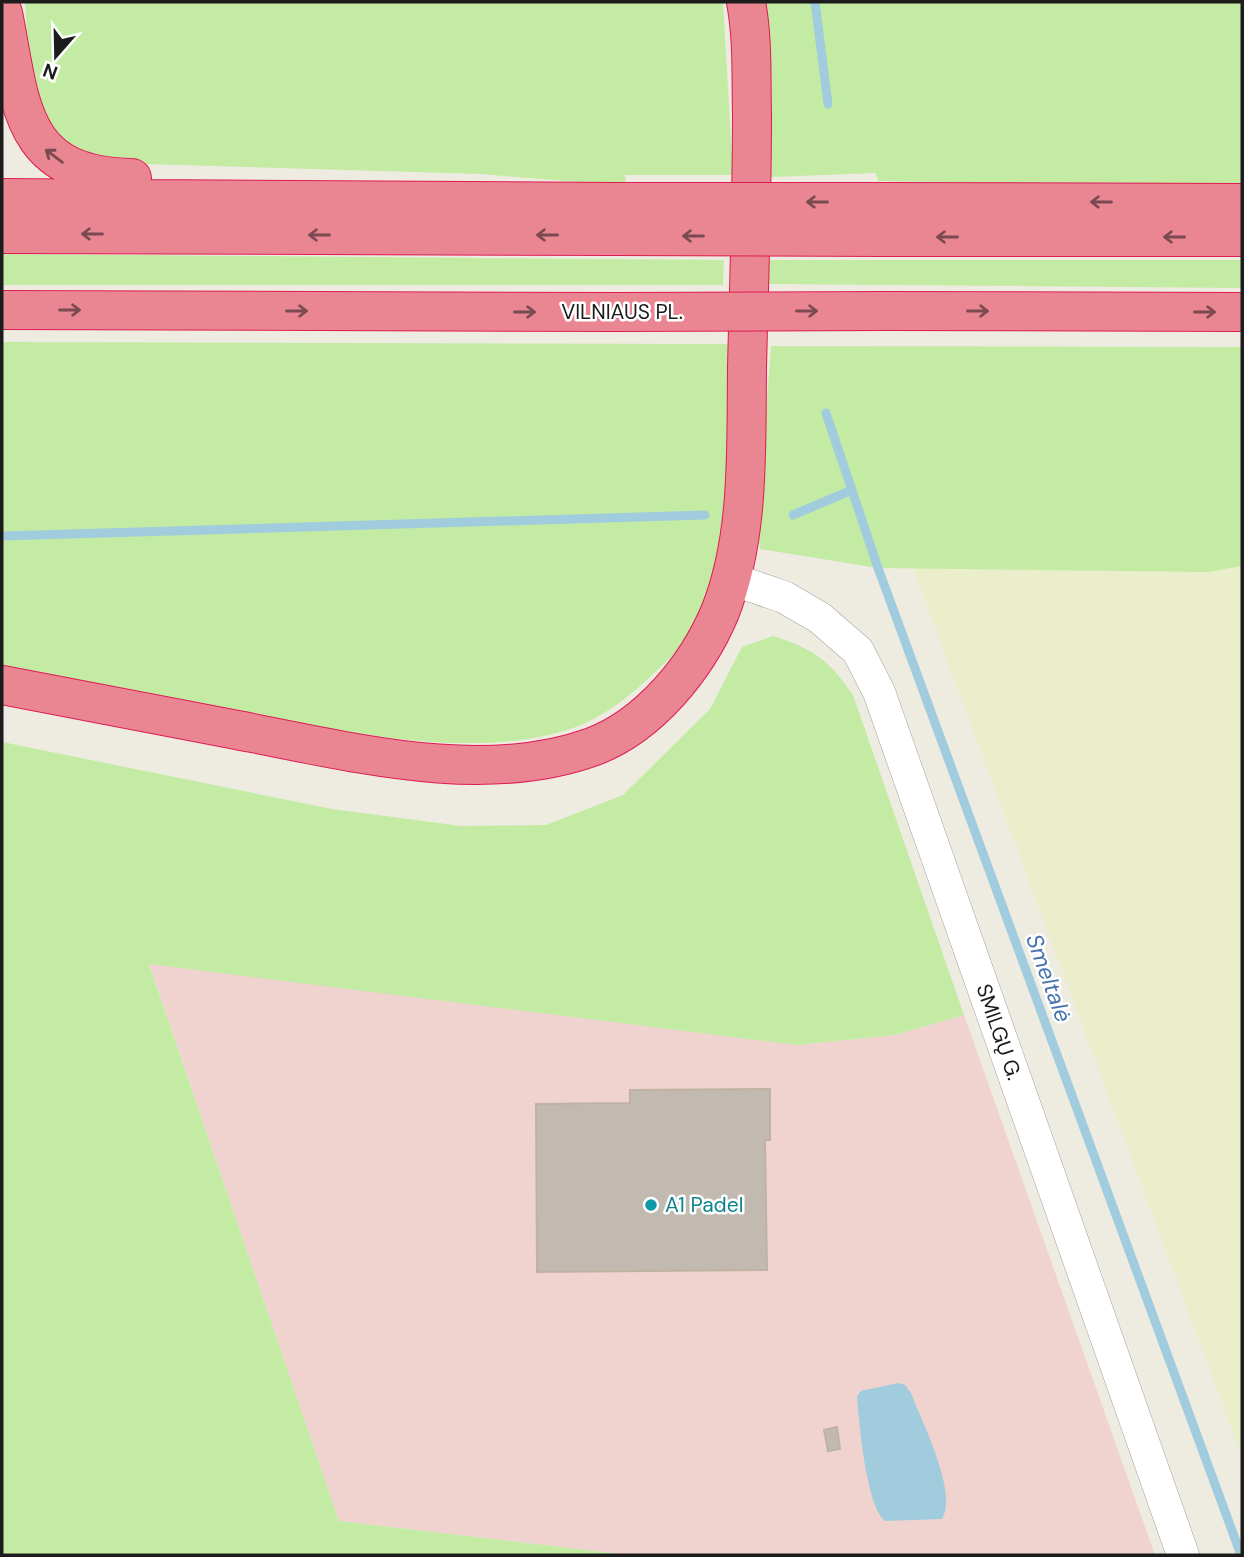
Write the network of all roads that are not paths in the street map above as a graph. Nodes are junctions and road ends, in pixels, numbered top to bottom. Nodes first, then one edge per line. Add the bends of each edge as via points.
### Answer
1 (747, 2) edge
2 (3, 11) edge
3 (2, 198) edge
4 (483, 201) junction
5 (1242, 202) edge
6 (615, 219) junction
7 (885, 219) junction
8 (2, 234) edge
9 (1242, 237) edge
10 (2, 310) edge
11 (1242, 312) edge
12 (731, 579) junction
13 (2, 685) edge
14 (1183, 1555) edge

1 - 12 highway via 752,137 746,424 740,530
4 -> 2 highway via 367,183 112,178 78,172 50,156 30,130
3 - 4 highway
4 - 6 highway
5 -> 7 highway
7 -> 6 highway, bridge
6 -> 8 highway
9 -> 7 highway
10 -> 11 highway, VILNIAUS PL., bridge
12 - 13 highway via 700,651 671,689 633,725 594,746 540,761 481,766 349,752
12 - 14 street, SMILGŲ G. via 784,597 820,618 858,651 879,692

